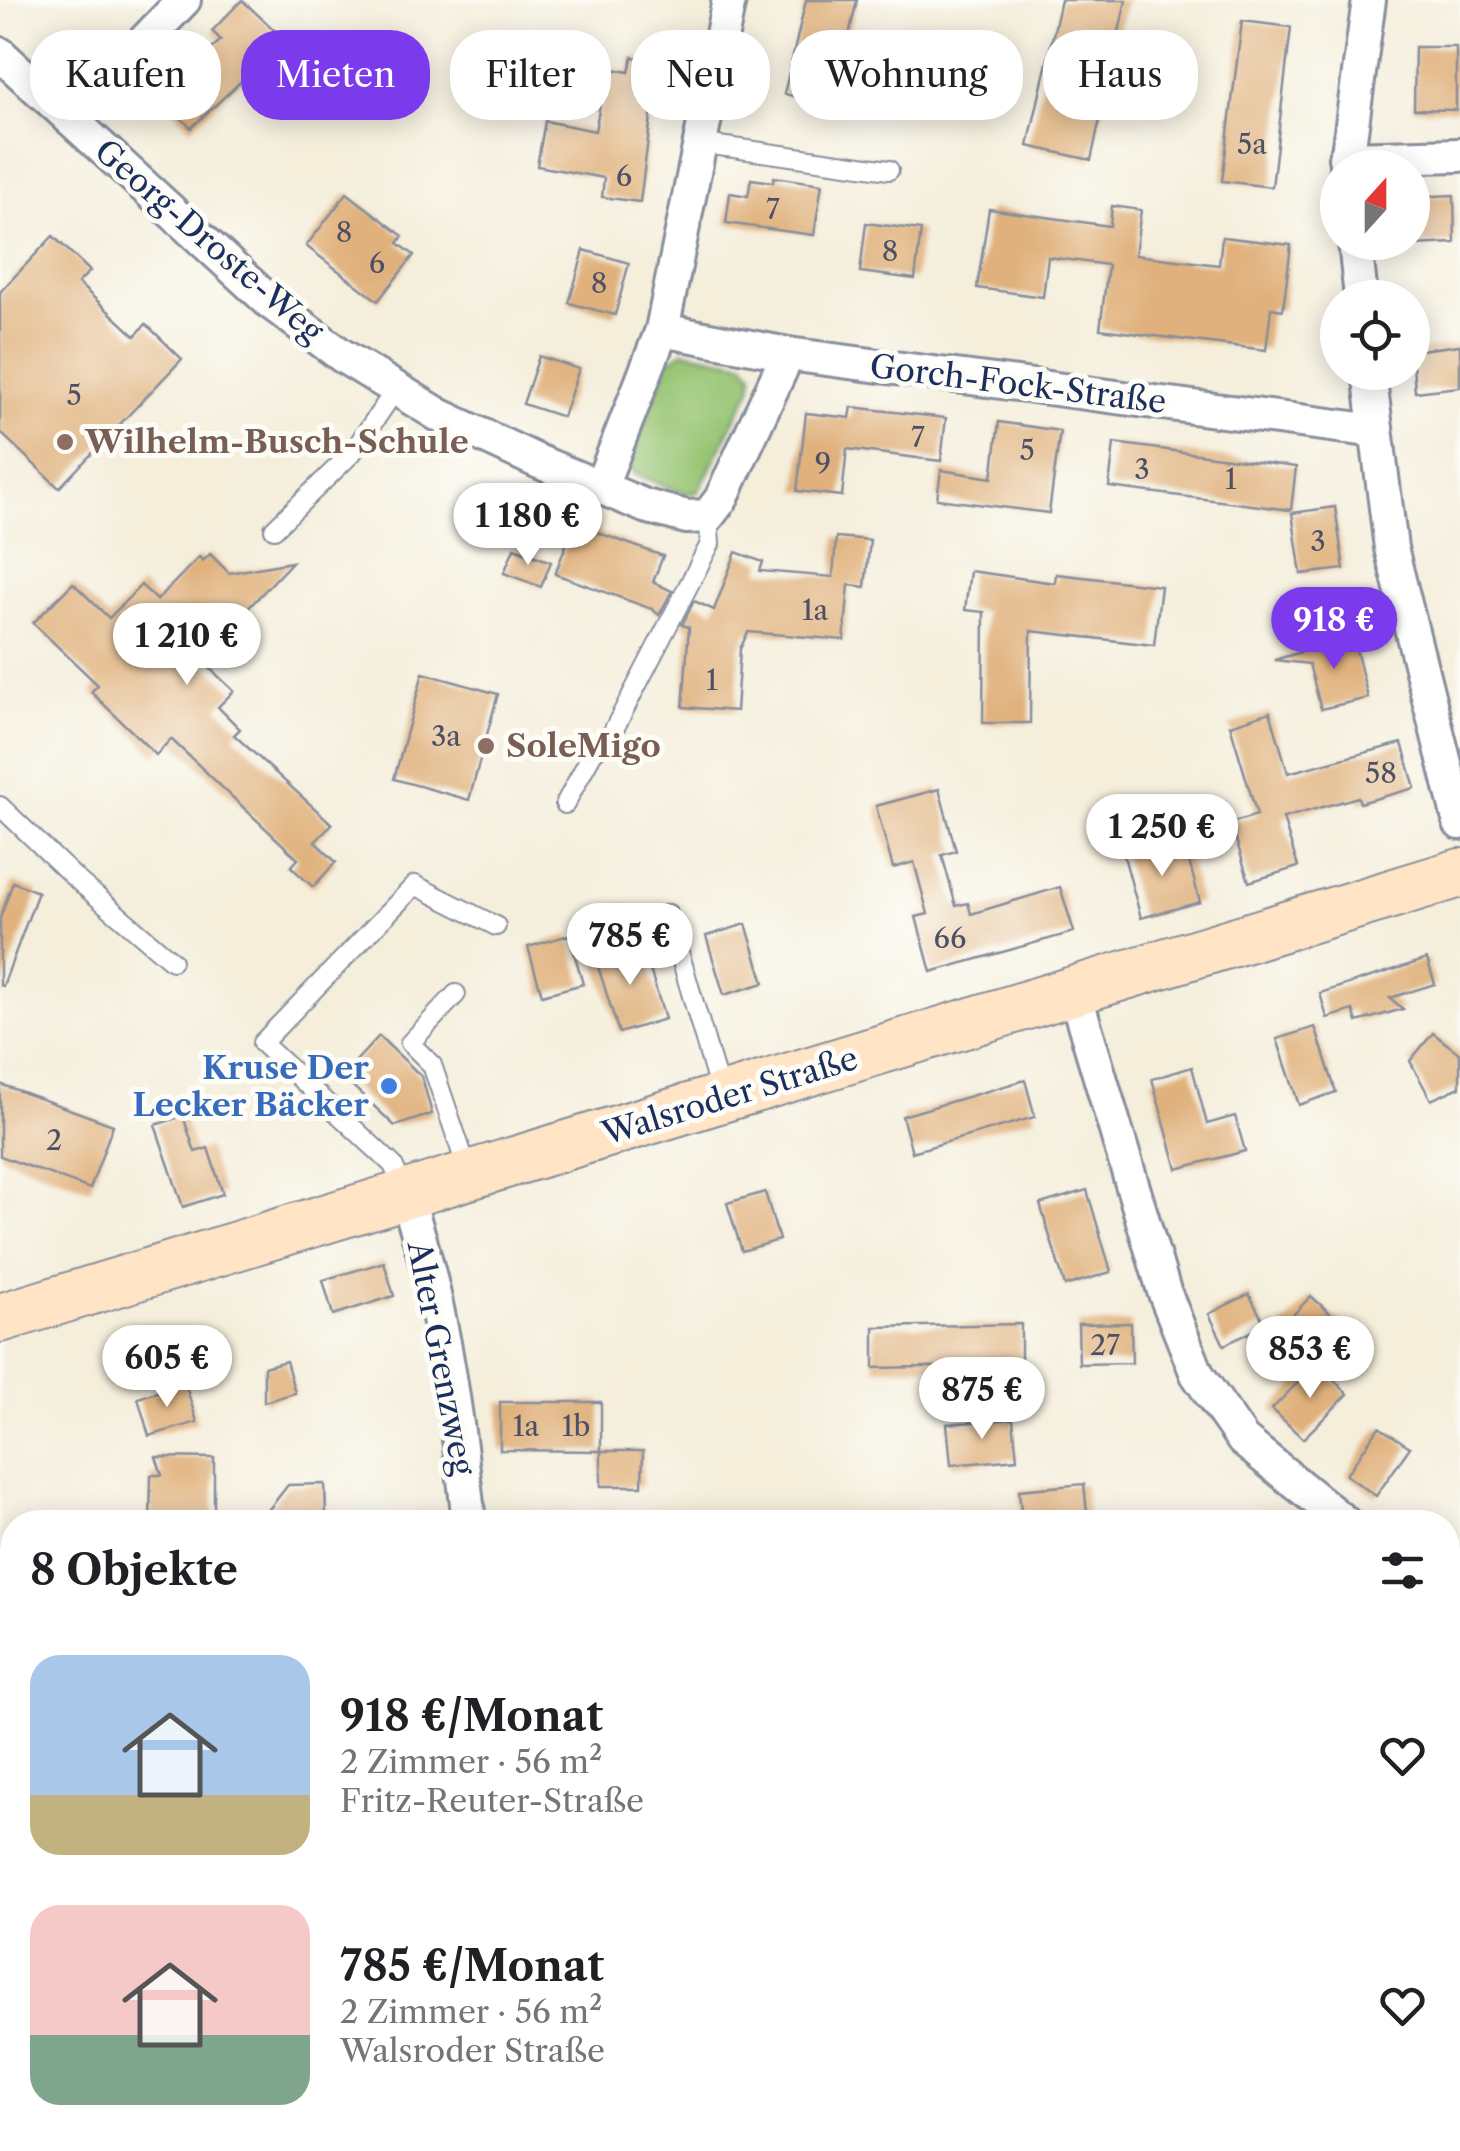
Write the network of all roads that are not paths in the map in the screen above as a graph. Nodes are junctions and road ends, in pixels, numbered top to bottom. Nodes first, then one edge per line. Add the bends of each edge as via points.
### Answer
1 (184, 0) edge
2 (728, 0) edge
3 (1369, 0) edge
4 (155, 30) edge
5 (0, 54) edge
6 (30, 81) edge
7 (72, 120) edge
8 (698, 143) junction
9 (1348, 150) edge
10 (1460, 155) edge
11 (1430, 157) edge
12 (889, 170) dead end
13 (662, 330) junction
14 (788, 354) junction
15 (396, 389) junction
16 (1371, 390) edge
17 (1376, 431) junction
18 (601, 486) junction
19 (708, 516) junction
20 (274, 528) dead end
21 (565, 804) dead end
22 (0, 806) edge
23 (1460, 823) edge
24 (1460, 873) edge
25 (668, 914) dead end
26 (496, 926) dead end
27 (172, 961) dead end
28 (1074, 990) junction
29 (456, 994) dead end
30 (716, 1078) dead end
31 (470, 1176) junction
32 (406, 1194) junction
33 (0, 1318) edge
34 (468, 1510) edge
35 (1329, 1510) edge

1 - 4 street
2 - 8 street
3 - 9 street
5 - 6 street, Georg-Droste-Weg
7 - 15 street, Georg-Droste-Weg via 271,303
8 - 12 lane
8 - 13 street
10 - 11 street
13 - 14 street, Gorch-Fock-Straße
13 - 18 street
14 - 17 street, Gorch-Fock-Straße
14 - 19 street
15 - 18 street, Georg-Droste-Weg via 484,437
15 - 20 lane via 352,453
16 - 17 street
17 - 23 street via 1391,548
18 - 19 street, Georg-Droste-Weg via 687,518
19 - 21 lane via 710,544 611,735 592,754
22 - 27 lane
24 - 28 main road, Walsroder Straße
25 - 30 lane
26 - 32 lane via 415,885 262,1043 393,1165
28 - 31 main road, Walsroder Straße
28 - 35 street via 1164,1290 1197,1374 1242,1440
29 - 31 lane via 410,1044 432,1065
31 - 32 main road, Walsroder Straße
32 - 33 main road, Walsroder Straße
32 - 34 street, Alter Grenzweg via 426,1252

